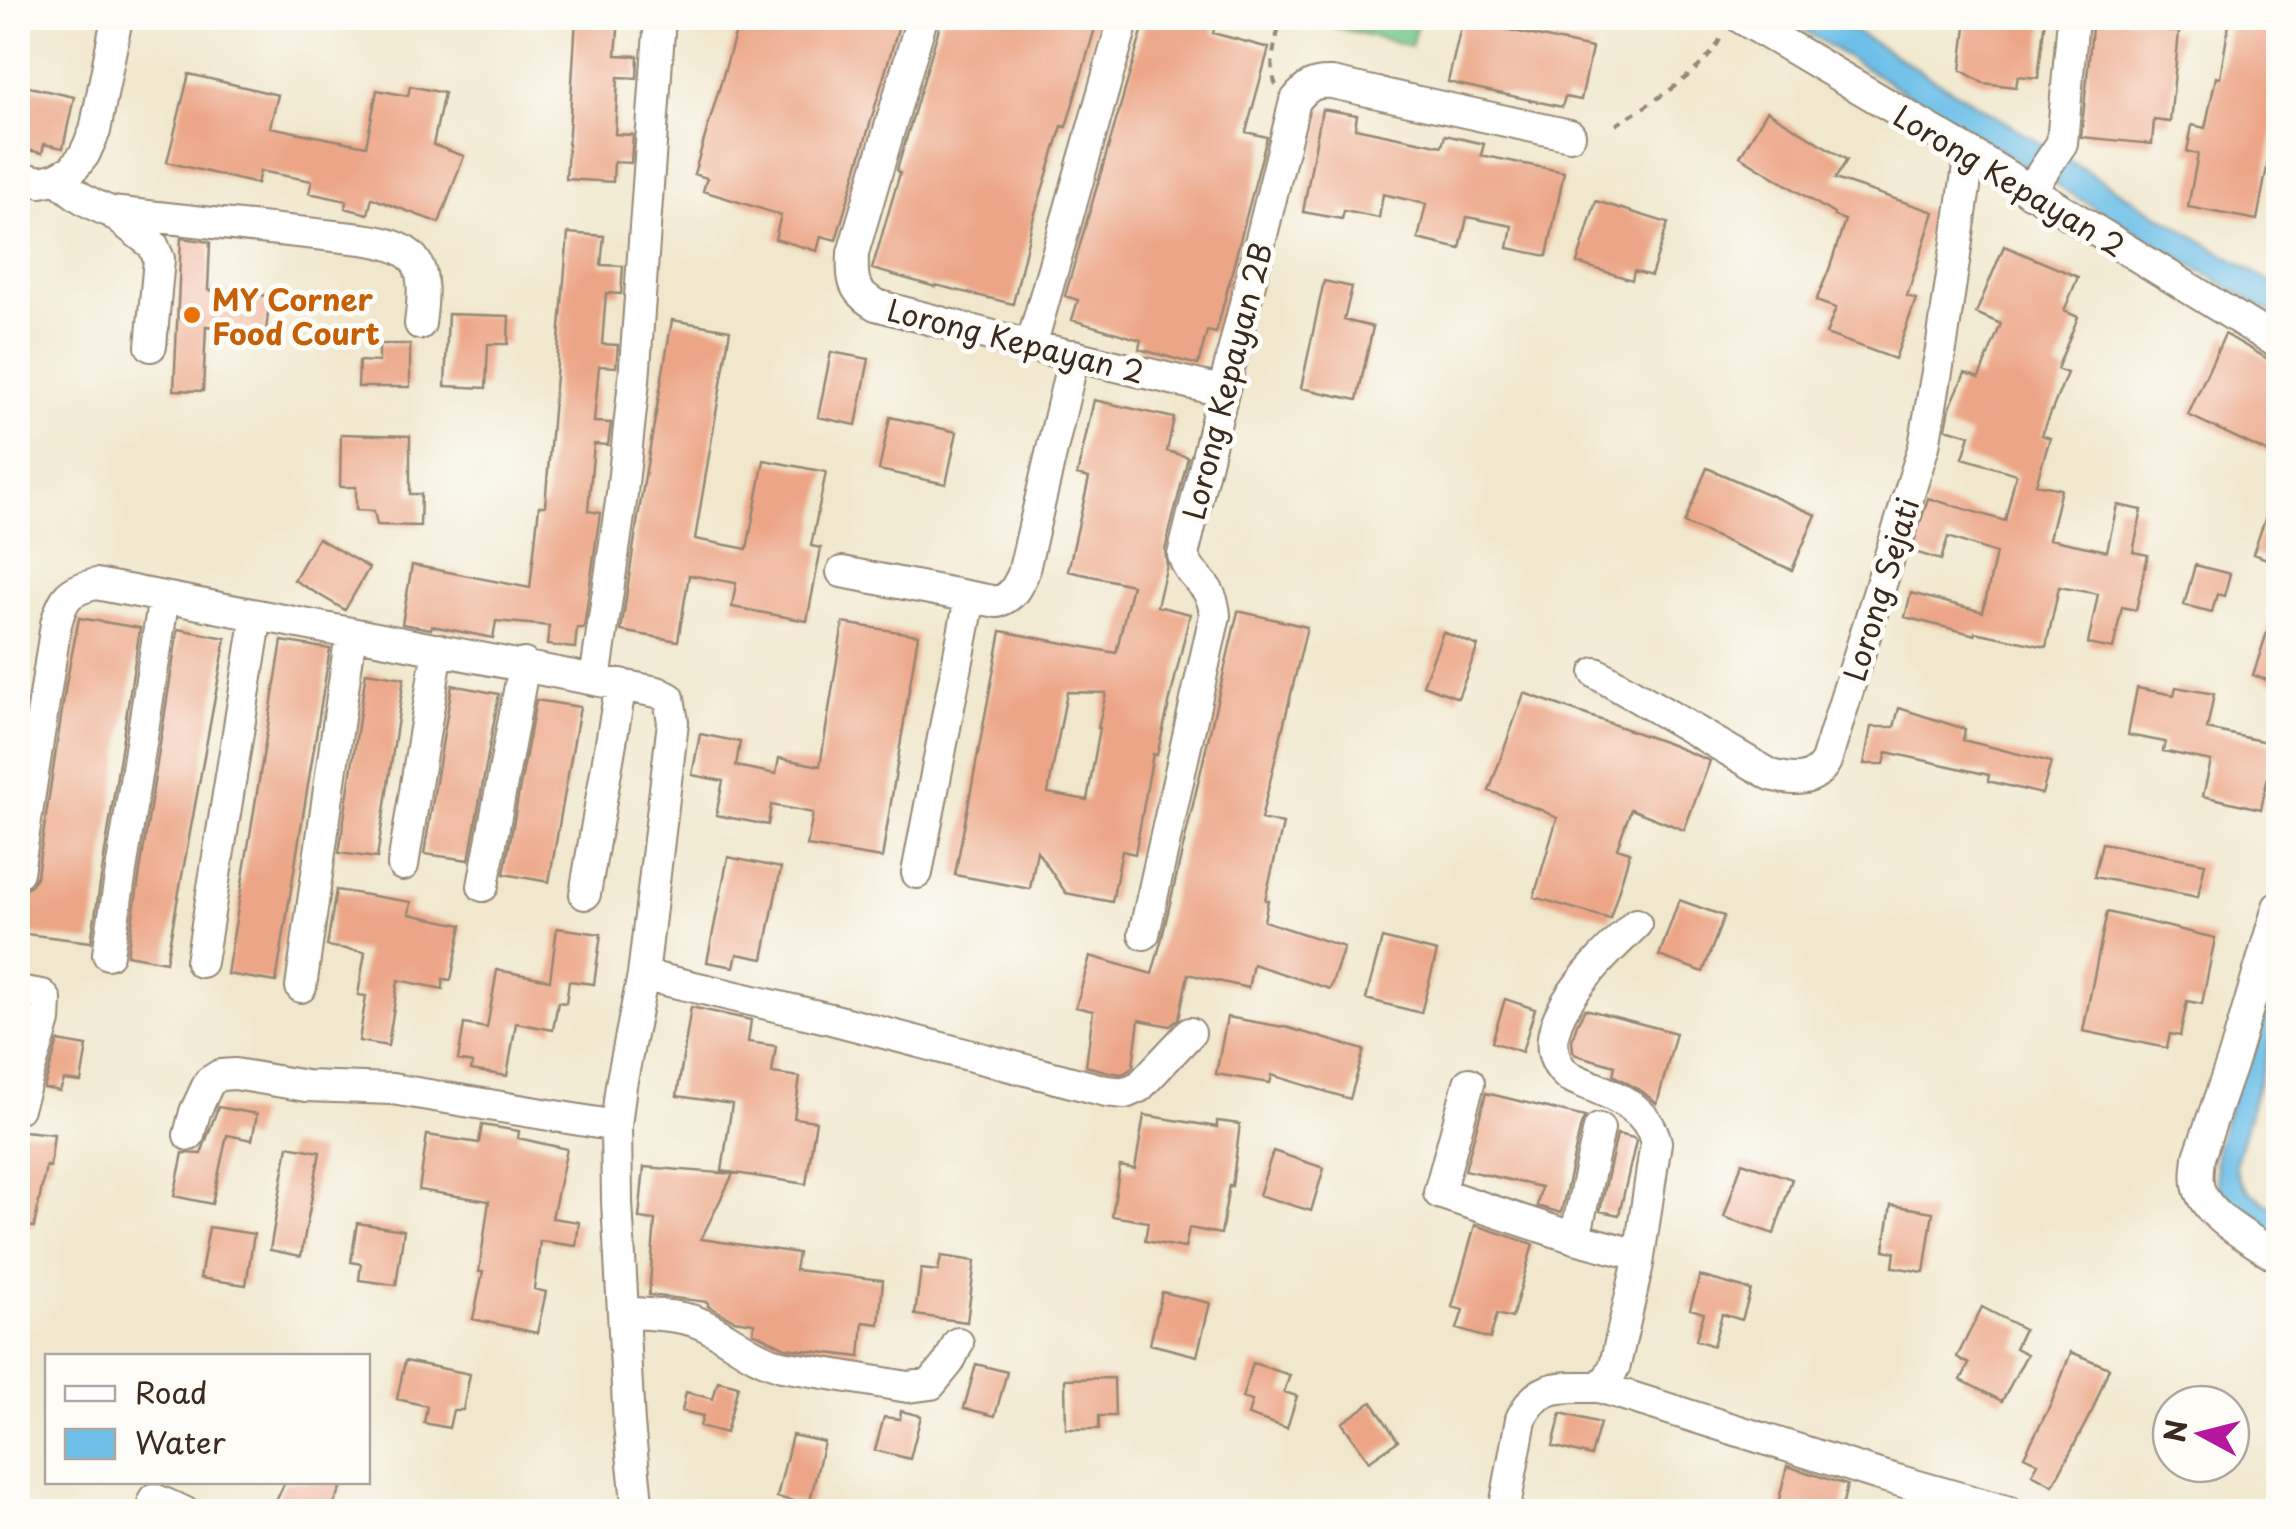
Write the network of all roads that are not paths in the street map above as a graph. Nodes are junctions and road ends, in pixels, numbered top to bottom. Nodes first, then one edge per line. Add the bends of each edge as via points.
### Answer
1 (117, 18) edge
2 (660, 18) edge
3 (922, 18) edge
4 (1124, 18) edge
5 (2073, 18) edge
6 (1732, 23) edge
7 (1570, 135) dead end
8 (1970, 153) junction
9 (18, 177) edge
10 (56, 178) junction
11 (2034, 186) junction
12 (111, 212) junction
13 (420, 324) dead end
14 (2278, 343) edge
15 (152, 346) dead end
16 (1031, 346) junction
17 (1074, 355) junction
18 (1222, 391) junction
19 (842, 572) dead end
20 (164, 598) junction
21 (970, 598) junction
22 (257, 615) junction
23 (351, 633) junction
24 (438, 649) junction
25 (524, 664) junction
26 (1596, 673) dead end
27 (608, 682) junction
28 (403, 864) dead end
29 (18, 872) edge
30 (917, 872) dead end
31 (483, 886) dead end
32 (585, 894) dead end
33 (2278, 907) edge
34 (1636, 924) dead end
35 (1144, 934) dead end
36 (108, 954) dead end
37 (200, 962) dead end
38 (643, 976) junction
39 (301, 987) dead end
40 (18, 991) edge
41 (1190, 1034) dead end
42 (1469, 1083) dead end
43 (18, 1108) edge
44 (616, 1126) junction
45 (1600, 1130) dead end
46 (190, 1135) dead end
47 (1575, 1238) junction
48 (1639, 1255) junction
49 (2278, 1257) edge
50 (624, 1312) junction
51 (958, 1343) dead end
52 (1599, 1387) junction
53 (154, 1498) dead end
54 (184, 1512) edge
55 (638, 1512) edge
56 (1504, 1512) edge
57 (2010, 1512) edge

1 - 10 street via 94,131 72,170
2 - 27 street
3 - 16 street, Lorong Kepayan 2 via 853,254 854,285 876,305
4 - 16 street
5 - 11 street via 2062,142
6 - 8 street, Lorong Kepayan 2
7 - 18 street, Lorong Kepayan 2B via 1332,82 1306,86 1294,101
8 - 11 street, Lorong Kepayan 2
8 - 26 street, Lorong Sejati via 1924,446 1820,772 1791,780 1771,775
9 - 10 street
10 - 12 street
11 - 14 street, Lorong Kepayan 2
12 - 13 street via 383,242 409,255 422,273
12 - 15 street via 154,245 159,259
16 - 17 street, Lorong Kepayan 2
17 - 18 street, Lorong Kepayan 2
17 - 21 street via 1023,574 1009,598
18 - 35 street, Lorong Kepayan 2B via 1184,555 1187,568 1210,591 1215,615
19 - 21 street
20 - 22 street
20 - 29 street via 96,584 78,588 60,606
20 - 36 street
21 - 30 street
22 - 23 street
22 - 37 street
23 - 24 street
23 - 39 street
24 - 25 street
24 - 28 street
25 - 27 street
25 - 31 street
27 - 32 street
27 - 38 street via 656,692 672,708
33 - 49 street via 2197,1174 2215,1214
34 - 48 street via 1596,964 1552,1028 1560,1069 1636,1108 1654,1131
38 - 41 street via 1106,1091 1139,1088
38 - 44 street
40 - 43 street via 42,995 47,1010
42 - 47 street via 1439,1193
44 - 46 street via 392,1089 306,1086 235,1074 209,1082
44 - 50 street
45 - 47 street
47 - 48 street
48 - 52 street via 1615,1365
50 - 51 street via 693,1320 766,1362 908,1387 931,1384
50 - 55 street
52 - 56 street via 1554,1387 1527,1406
52 - 57 street
53 - 54 street

